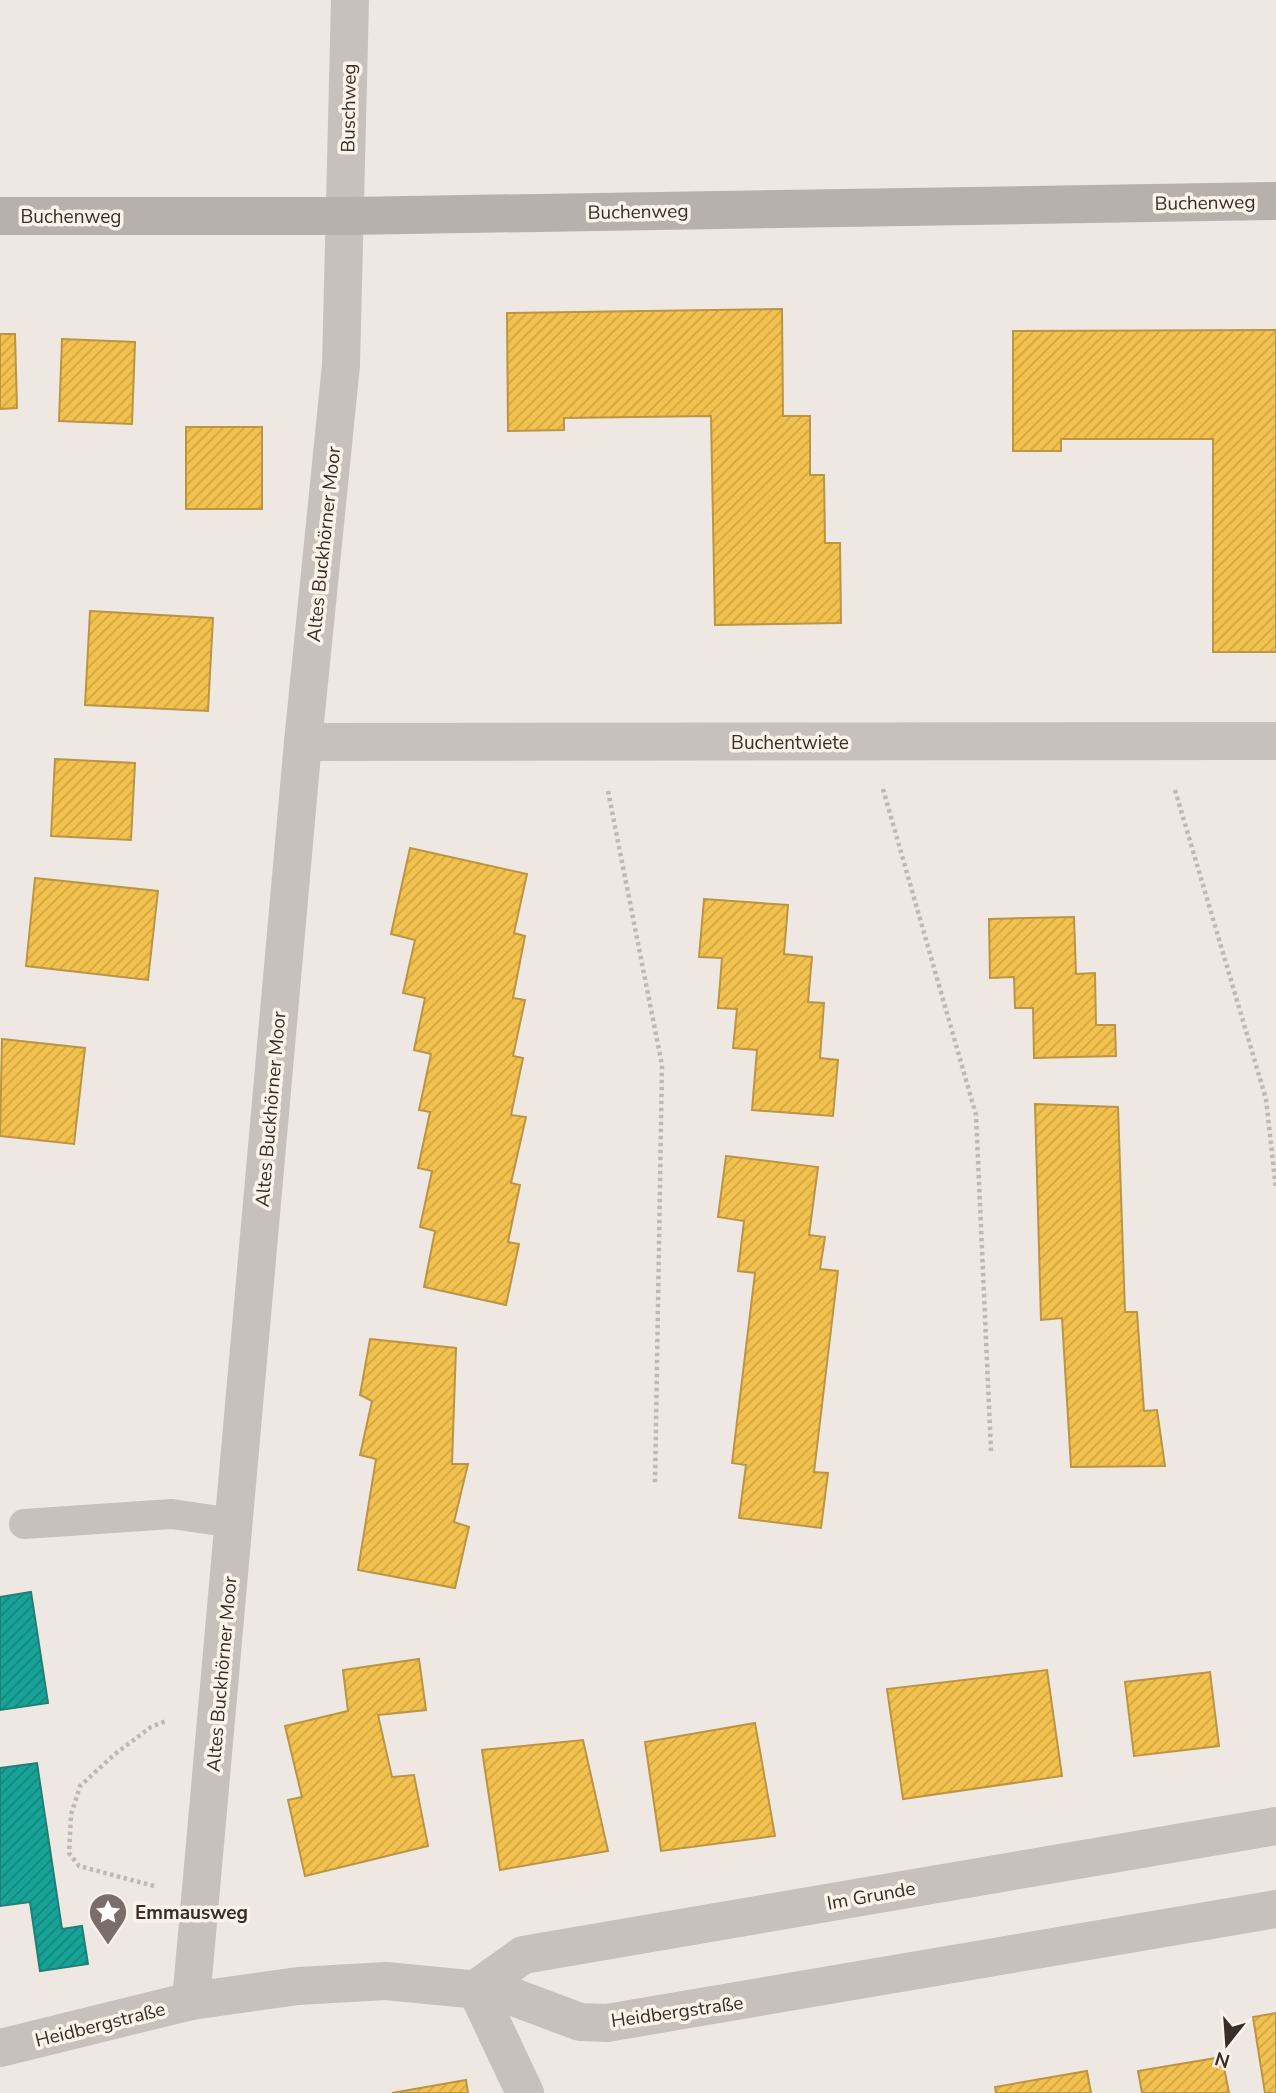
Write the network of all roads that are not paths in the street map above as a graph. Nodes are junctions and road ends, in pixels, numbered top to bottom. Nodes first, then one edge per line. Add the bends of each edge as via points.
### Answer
1 (350, 0) edge
2 (1276, 201) edge
3 (0, 216) edge
4 (347, 216) junction
5 (1276, 741) edge
6 (303, 742) junction
7 (233, 1522) junction
8 (24, 1524) dead end
9 (1276, 1826) edge
10 (1276, 1909) edge
11 (476, 1989) junction
12 (191, 2001) junction
13 (0, 2048) edge
14 (525, 2093) edge

1 - 4 street, Buschweg
2 - 4 street, Buchenweg
3 - 4 street, Buchenweg
4 - 6 street, Altes Buckhörner Moor via 341,365
5 - 6 street, Buchentwiete
6 - 7 street, Altes Buckhörner Moor
7 - 8 lane via 172,1514
7 - 12 street, Altes Buckhörner Moor
9 - 11 street, Im Grunde via 523,1955
10 - 11 street, Heidbergstraße via 607,2023 580,2022 526,2000
11 - 12 street, Heidbergstraße via 386,1981 298,1986
11 - 14 street
12 - 13 street, Heidbergstraße

